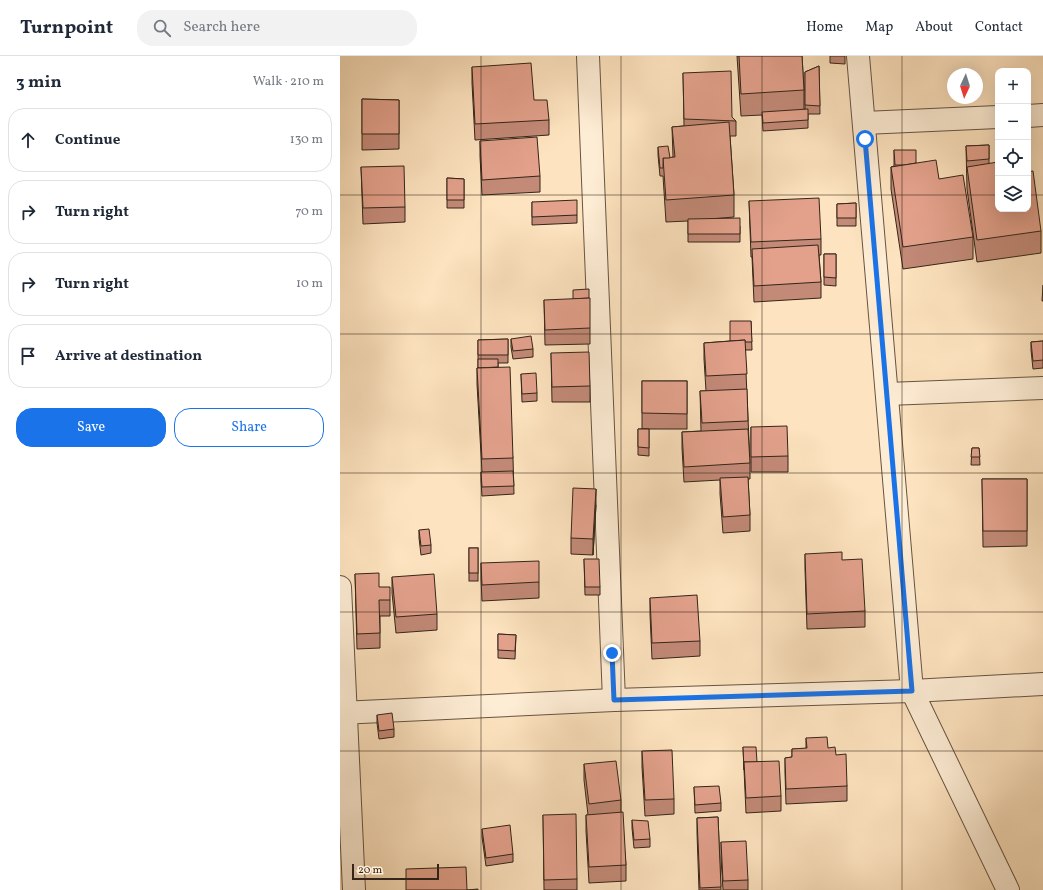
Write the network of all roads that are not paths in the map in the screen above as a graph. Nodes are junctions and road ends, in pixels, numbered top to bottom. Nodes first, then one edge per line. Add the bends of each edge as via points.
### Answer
1 (588, 56) edge
2 (858, 56) edge
3 (1043, 115) edge
4 (1031, 116) edge
5 (995, 117) edge
6 (864, 124) junction
7 (1043, 388) edge
8 (887, 394) junction
9 (340, 587) edge
10 (1043, 684) edge
11 (912, 691) junction
12 (614, 700) junction
13 (343, 713) edge
14 (354, 890) edge
15 (1008, 890) edge

1 - 12 street
2 - 6 street
3 - 4 street
5 - 6 street
6 - 8 street
7 - 8 street
8 - 11 street
9 - 13 street
10 - 11 street
11 - 12 street
11 - 15 street
12 - 13 street
13 - 14 street

